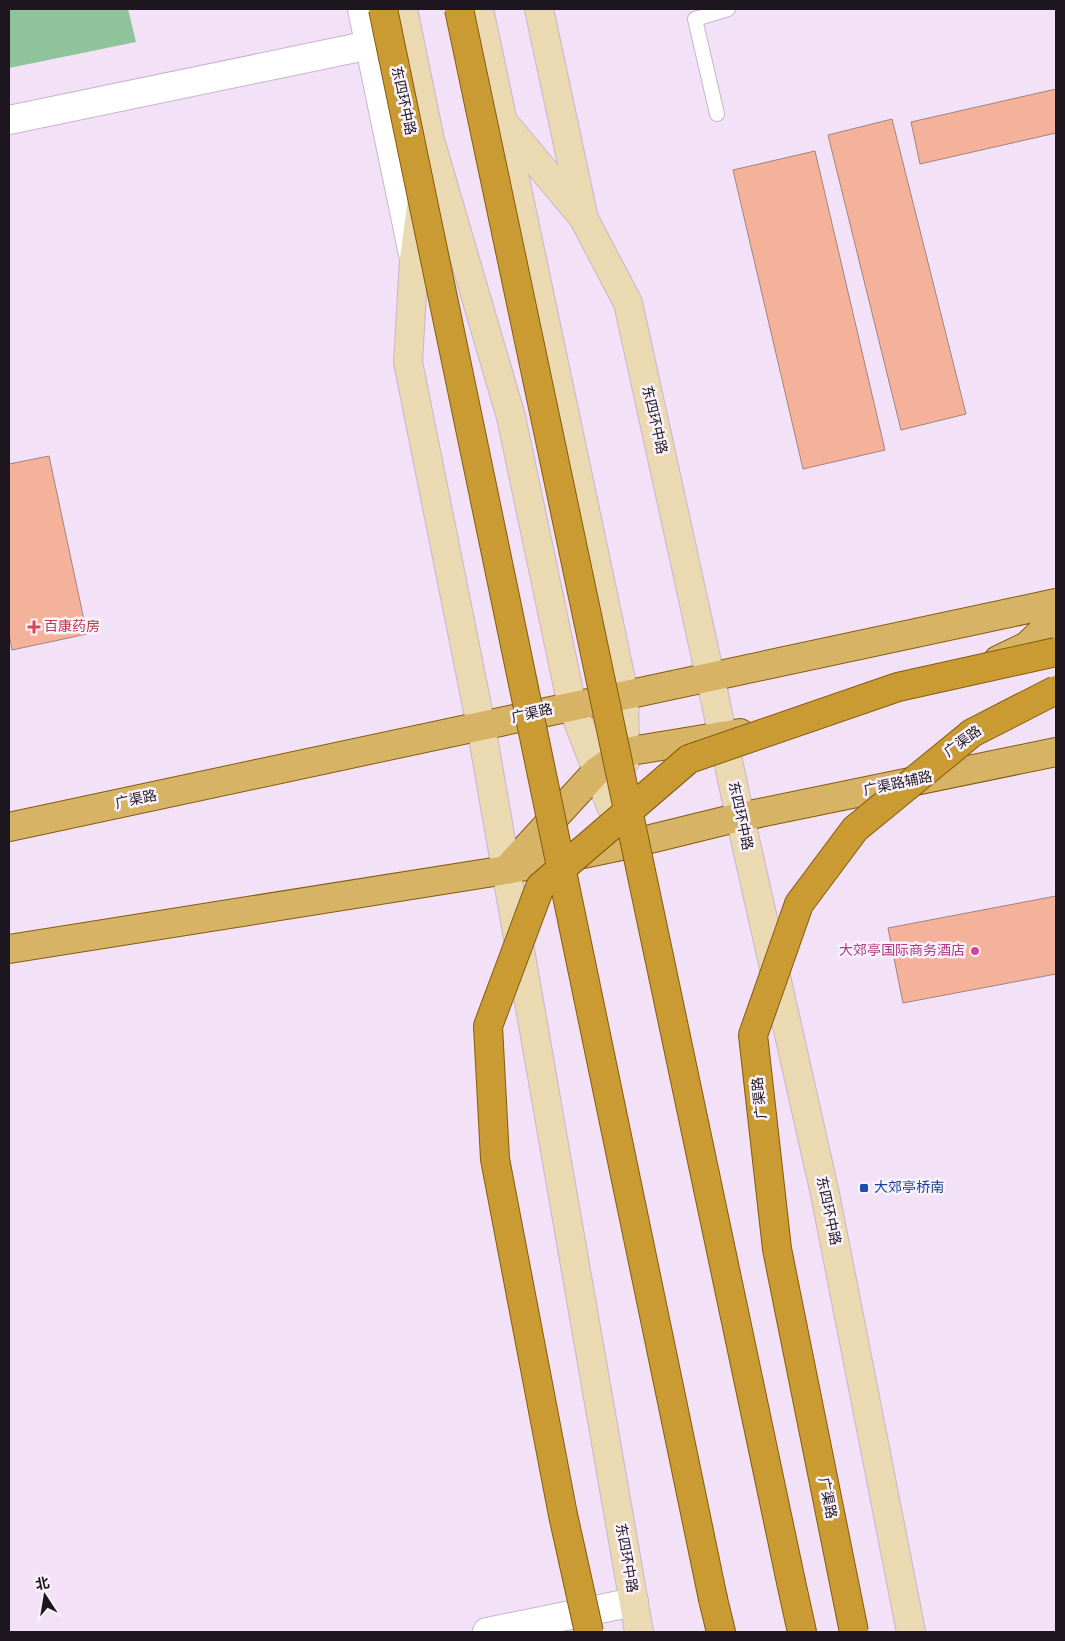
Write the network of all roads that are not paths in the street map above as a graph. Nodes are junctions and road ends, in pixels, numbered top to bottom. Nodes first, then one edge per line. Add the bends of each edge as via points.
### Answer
1 (362, 9) edge
2 (384, 9) edge
3 (403, 9) edge
4 (459, 9) edge
5 (479, 9) edge
6 (539, 9) edge
7 (728, 9) edge
8 (370, 45) junction
9 (717, 114) dead end
10 (9, 120) edge
11 (503, 122) junction
12 (430, 140) junction
13 (584, 218) junction
14 (414, 259) junction
15 (563, 406) junction
16 (510, 417) junction
17 (1056, 603) edge
18 (1056, 618) edge
19 (1056, 652) edge
20 (1056, 660) edge
21 (710, 676) junction
22 (936, 688) junction
23 (1056, 690) edge
24 (624, 694) junction
25 (572, 706) junction
26 (481, 726) junction
27 (723, 736) junction
28 (625, 752) junction
29 (1056, 752) edge
30 (597, 771) junction
31 (740, 817) junction
32 (9, 827) edge
33 (626, 845) junction
34 (506, 870) junction
35 (9, 949) edge
36 (634, 1602) junction
37 (487, 1632) edge
38 (589, 1632) edge
39 (639, 1632) edge
40 (721, 1632) edge
41 (802, 1632) edge
42 (854, 1632) edge
43 (911, 1632) edge

1 - 8 street, 东四环中路
2 - 40 highway, 东四环中路, bridge
3 - 12 main road, 东四环中路
4 - 41 highway, bridge
5 - 11 main road
6 - 13 main road, 东四环中路
7 - 9 lane via 695,19
8 - 10 street
8 - 14 street, 东四环中路
11 - 13 main road
11 - 15 main road
12 - 14 main road
12 - 16 main road, 东四环中路
13 - 21 main road, 东四环中路 via 628,303
14 - 26 main road, 东四环中路 via 408,362
15 - 16 main road
15 - 24 main road
16 - 25 main road, 东四环中路
17 - 21 main road, 广渠路
18 - 22 main road via 1028,646
19 - 38 highway, bridge via 898,687 689,759 540,886 488,1026 495,1149 563,1515
20 - 22 main road
21 - 24 main road, 广渠路
21 - 27 main road, 东四环中路
22 - 27 main road
23 - 42 highway, 广渠路, bridge via 972,733 854,829 799,904 753,1035 776,1249
24 - 25 main road, 广渠路
24 - 28 main road
25 - 26 main road, 广渠路
25 - 30 main road, 东四环中路
26 - 32 main road, 广渠路
26 - 34 main road, 东四环中路
27 - 28 main road
27 - 31 main road, 东四环中路
28 - 30 main road
28 - 33 main road
29 - 31 main road, 广渠路辅路
30 - 33 main road, 东四环中路
30 - 34 main road
31 - 33 main road
31 - 43 main road, 东四环中路 via 825,1194
33 - 34 main road
34 - 35 main road
34 - 36 main road, 东四环中路
36 - 37 street
36 - 39 main road, 东四环中路

